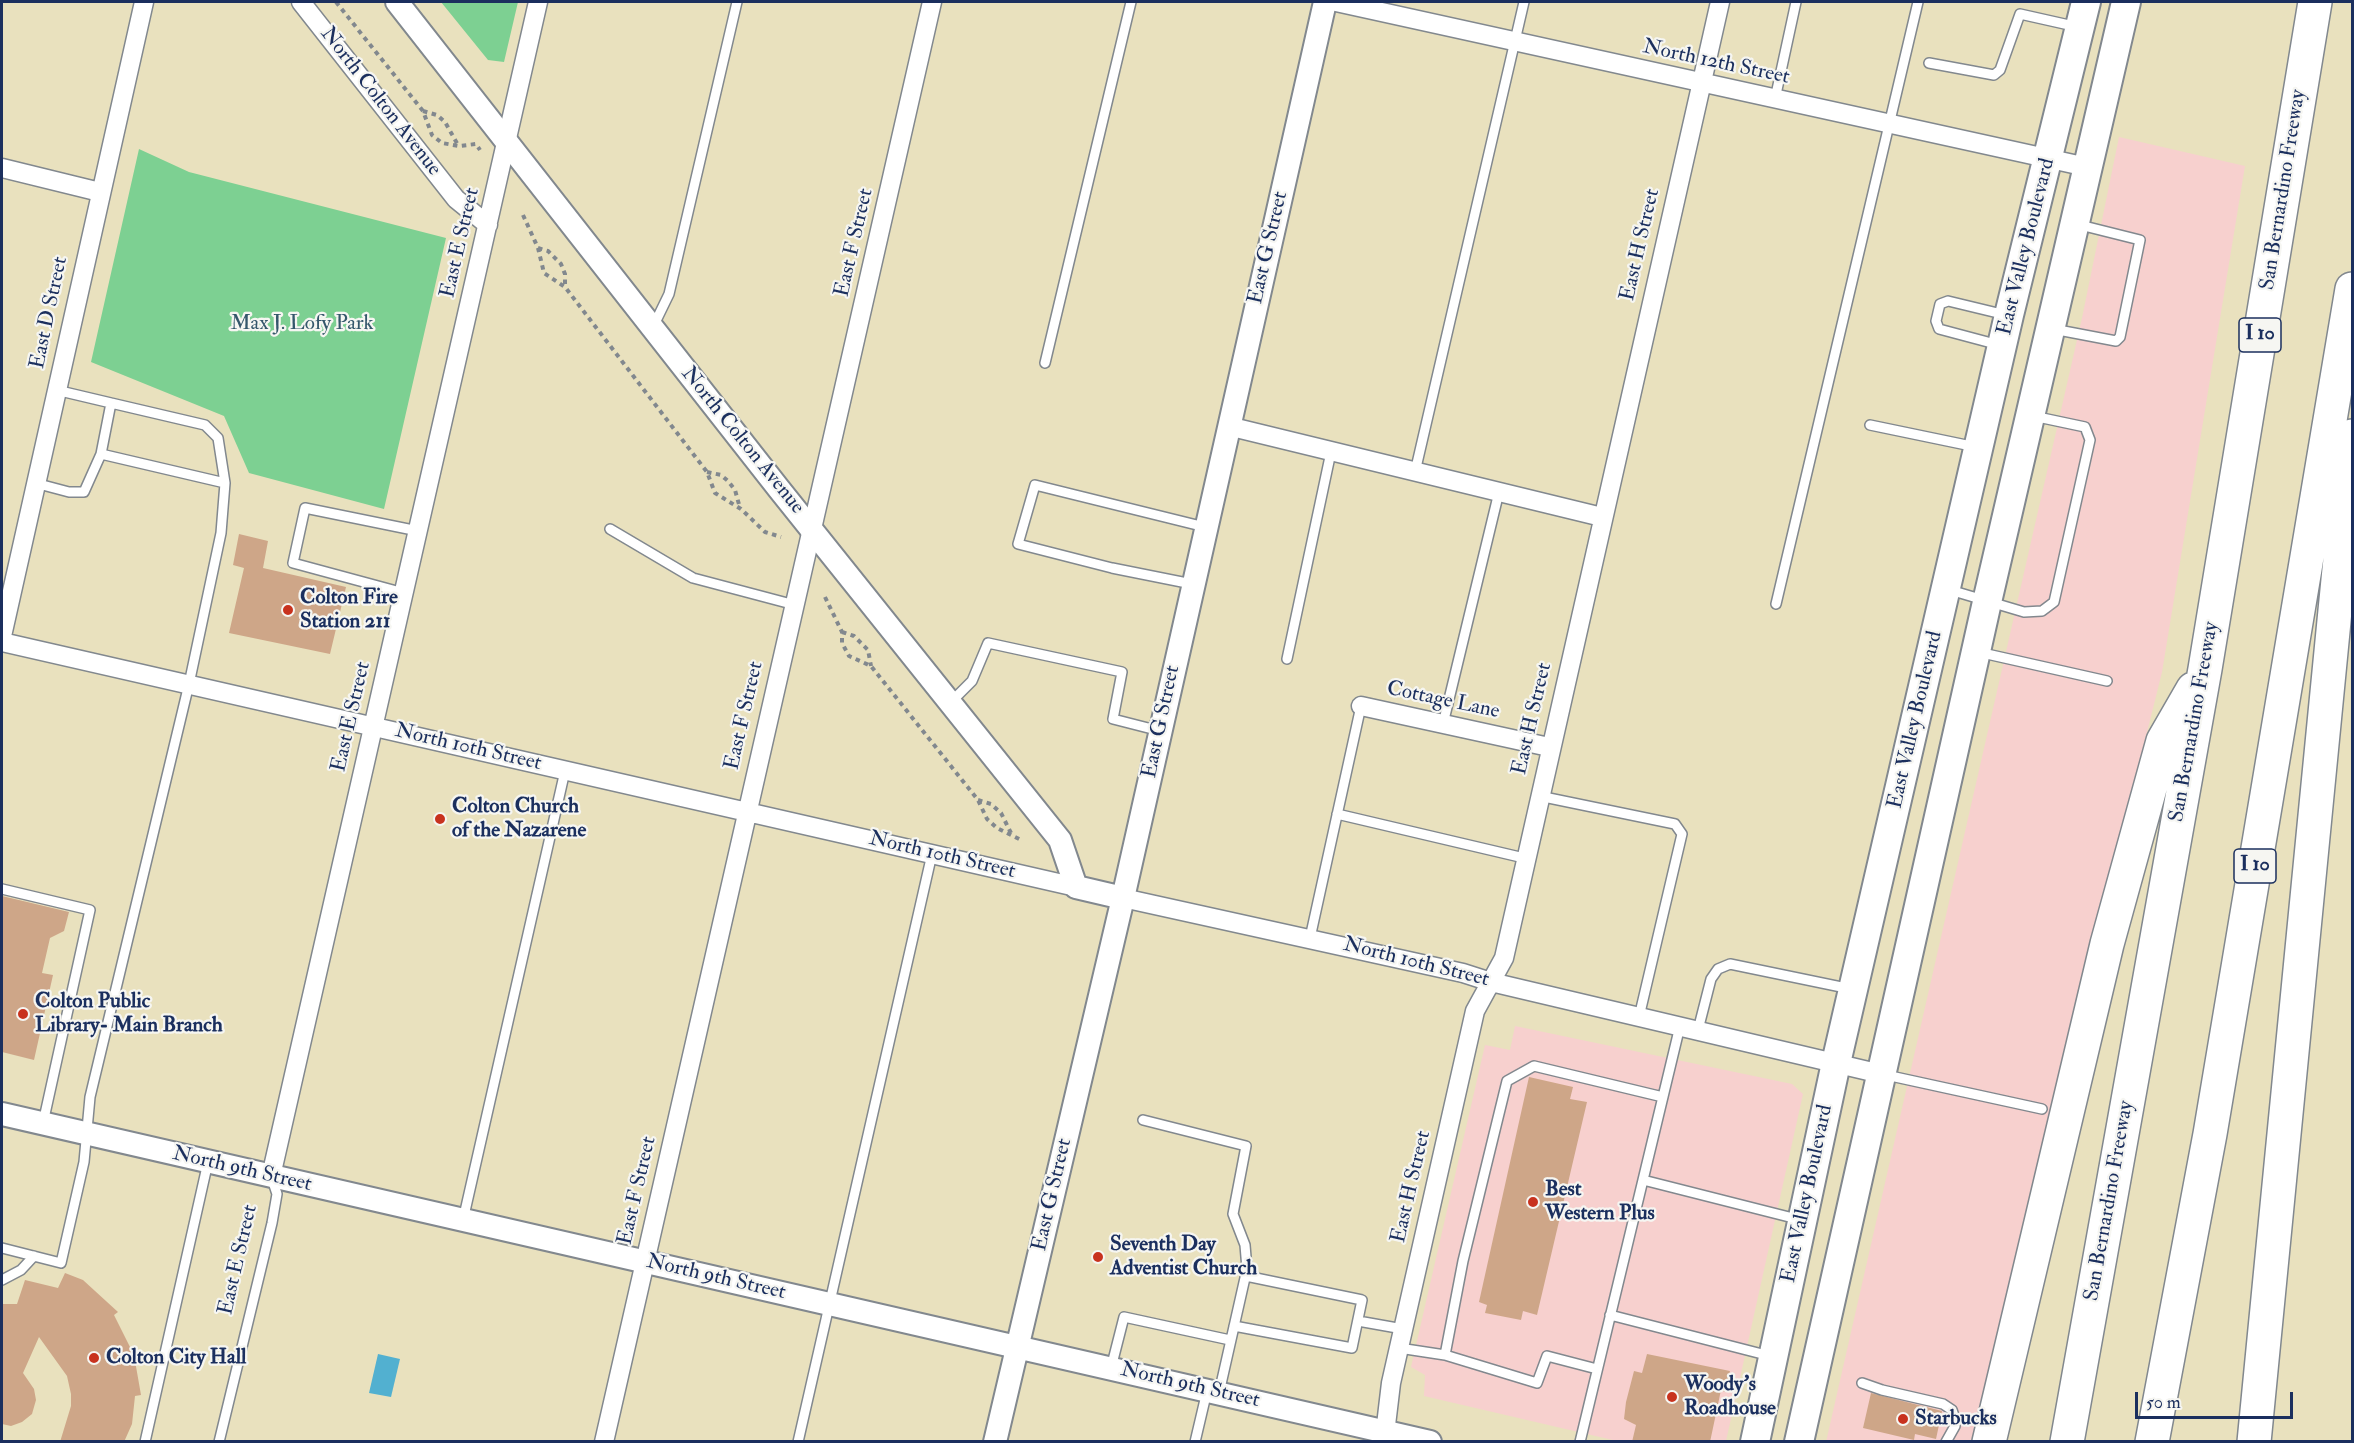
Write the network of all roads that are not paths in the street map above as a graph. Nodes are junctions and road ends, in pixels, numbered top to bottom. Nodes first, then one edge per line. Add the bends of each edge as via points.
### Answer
1 (144, 2) edge
2 (301, 2) edge
3 (397, 2) edge
4 (538, 2) edge
5 (737, 2) edge
6 (932, 2) edge
7 (1131, 2) edge
8 (1325, 2) edge
9 (1336, 2) edge
10 (1524, 2) edge
11 (1720, 2) edge
12 (1796, 2) edge
13 (1918, 2) edge
14 (2126, 2) edge
15 (2315, 2) edge
16 (2083, 14) edge
17 (1515, 42) junction
18 (1929, 63) dead end
19 (1701, 84) junction
20 (1775, 99) junction
21 (1890, 123) junction
22 (507, 141) junction
23 (2049, 157) junction
24 (2087, 167) junction
25 (2, 168) edge
26 (100, 192) junction
27 (2074, 223) junction
28 (488, 225) junction
29 (2352, 289) edge
30 (2009, 315) junction
31 (652, 328) junction
32 (2050, 328) junction
33 (2002, 346) junction
34 (1046, 363) dead end
35 (56, 390) junction
36 (111, 403) junction
37 (2031, 416) junction
38 (1869, 425) dead end
39 (1228, 426) junction
40 (2352, 436) edge
41 (1979, 447) junction
42 (1330, 452) junction
43 (101, 454) junction
44 (1414, 472) junction
45 (35, 483) junction
46 (225, 483) junction
47 (1498, 492) junction
48 (1602, 517) junction
49 (1205, 527) junction
50 (610, 529) dead end
51 (812, 529) junction
52 (418, 531) junction
53 (1192, 584) junction
54 (1946, 589) junction
55 (404, 593) junction
56 (1987, 602) junction
57 (1776, 604) dead end
58 (795, 605) junction
59 (2, 636) edge
60 (2, 642) edge
61 (1976, 652) junction
62 (1287, 659) dead end
63 (2205, 669) junction
64 (2107, 681) dead end
65 (189, 684) junction
66 (950, 703) junction
67 (1361, 706) joint
68 (1443, 724) junction
69 (373, 726) junction
70 (1160, 730) junction
71 (1549, 747) junction
72 (565, 771) junction
73 (1539, 796) junction
74 (746, 811) junction
75 (1337, 814) junction
76 (932, 854) junction
77 (1524, 858) junction
78 (1076, 887) junction
79 (2, 889) edge
80 (1124, 898) junction
81 (1310, 938) junction
82 (1491, 982) junction
83 (1855, 990) junction
84 (1639, 1017) junction
85 (1689, 1028) junction
86 (1836, 1063) junction
87 (1881, 1074) junction
88 (1663, 1097) junction
89 (2042, 1108) dead end
90 (2, 1114) edge
91 (1143, 1120) dead end
92 (43, 1124) junction
93 (85, 1134) junction
94 (208, 1162) junction
95 (271, 1176) junction
96 (1643, 1180) junction
97 (463, 1220) junction
98 (1802, 1220) junction
99 (2, 1248) edge
100 (34, 1256) junction
101 (646, 1262) junction
102 (1246, 1276) junction
103 (2, 1280) edge
104 (828, 1304) junction
105 (1610, 1315) junction
106 (1358, 1320) junction
107 (1234, 1326) junction
108 (1403, 1329) junction
109 (1230, 1340) junction
110 (1017, 1347) junction
111 (1399, 1348) junction
112 (1445, 1355) junction
113 (1773, 1357) junction
114 (1111, 1368) junction
115 (1598, 1370) junction
116 (1862, 1383) dead end
117 (1213, 1392) junction
118 (1384, 1436) edge
119 (145, 1442) edge
120 (219, 1442) edge
121 (604, 1442) edge
122 (798, 1442) edge
123 (995, 1442) edge
124 (1195, 1442) edge
125 (1430, 1442) edge
126 (1580, 1442) edge
127 (1755, 1442) edge
128 (1799, 1442) edge
129 (1946, 1442) edge
130 (1989, 1442) edge
131 (2067, 1442) edge
132 (2152, 1442) edge
133 (2254, 1442) edge

1 - 26 street, East D Street
2 - 28 street, North Colton Avenue via 456,199
3 - 22 street, North Colton Avenue
4 - 22 street, East E Street
5 - 31 lane via 669,294
6 - 51 street, East F Street
7 - 34 lane
8 - 39 street, East G Street
9 - 17 street, North 12th Street
10 - 17 lane
11 - 19 street, East H Street
12 - 20 lane
13 - 21 lane
14 - 24 main road, East Valley Boulevard
15 - 63 highway, San Bernardino Freeway / I 10
16 - 18 lane via 2020,14 2001,69 1994,75
16 - 23 main road, East Valley Boulevard
17 - 19 street, North 12th Street
17 - 44 lane
19 - 20 street, North 12th Street
19 - 48 street, East H Street
20 - 21 street, North 12th Street
21 - 23 street, North 12th Street
21 - 57 lane
22 - 28 street, East E Street
22 - 31 street, North Colton Avenue
23 - 24 street, North 12th Street
23 - 30 main road, East Valley Boulevard
24 - 27 main road, East Valley Boulevard
25 - 26 street
26 - 35 street, East D Street
27 - 32 main road, East Valley Boulevard
27 - 32 lane via 2140,240 2120,337 2116,341
28 - 52 street, East E Street
29 - 132 highway, I 10 via 2210,1134
30 - 33 main road, East Valley Boulevard
30 - 33 lane via 1948,301 1940,304 1936,321 1939,329
31 - 51 street, North Colton Avenue
32 - 37 main road, East Valley Boulevard
33 - 41 main road, East Valley Boulevard
35 - 36 lane
35 - 45 street, East D Street
36 - 43 lane
36 - 46 lane via 205,425 218,438
37 - 56 main road, East Valley Boulevard
37 - 56 lane via 2085,427 2090,440 2054,602 2043,610 2024,612
38 - 41 lane
39 - 42 street
39 - 49 street, East G Street
40 - 133 highway
41 - 54 main road, East Valley Boulevard
42 - 44 street
42 - 62 lane
43 - 45 lane via 84,492
43 - 46 lane
44 - 47 street
45 - 59 street, East D Street
46 - 65 lane via 221,533
47 - 48 street
47 - 68 lane
48 - 71 street, East H Street
49 - 53 street, East G Street
49 - 53 lane via 1035,485 1018,544
50 - 58 lane via 693,578
51 - 58 street, East F Street
51 - 66 street, North Colton Avenue
52 - 55 street, East E Street
52 - 55 lane via 305,507 293,562
53 - 70 street, East G Street
54 - 56 lane
54 - 83 main road, East Valley Boulevard
55 - 69 street, East E Street
56 - 61 main road, East Valley Boulevard
58 - 74 street, East F Street
60 - 65 street, North 10th Street
61 - 64 lane
61 - 87 main road, East Valley Boulevard
63 - 130 highway via 2163,741 2107,944
63 - 131 highway, San Bernardino Freeway / I 10
65 - 69 street, North 10th Street
65 - 93 lane via 90,1097
66 - 70 lane via 972,681 988,643 1122,672 1113,719
66 - 78 street, North Colton Avenue via 1060,840
67 - 68 street, Cottage Lane
67 - 75 lane
68 - 71 street, Cottage Lane
69 - 72 street, North 10th Street
69 - 95 street, East E Street
70 - 80 street, East G Street
71 - 73 street, East H Street
72 - 74 street, North 10th Street
72 - 97 lane
73 - 77 street, East H Street
73 - 84 lane via 1675,824 1682,834
74 - 76 street, North 10th Street
74 - 101 street, East F Street
75 - 77 lane
75 - 81 lane
76 - 78 street, North 10th Street
76 - 104 lane
77 - 82 street, East H Street via 1504,958
78 - 80 street, North 10th Street
79 - 92 lane via 90,910
80 - 81 street, North 10th Street
80 - 110 street, East G Street
81 - 82 street, North 10th Street
82 - 84 street, North 10th Street
82 - 108 street, East H Street via 1475,1011
83 - 85 lane via 1730,964 1718,969 1711,979
83 - 86 main road, East Valley Boulevard
84 - 85 street, North 10th Street
85 - 86 street, North 10th Street
85 - 88 lane
86 - 87 street, North 10th Street
86 - 98 main road, East Valley Boulevard
87 - 89 lane
87 - 128 main road, East Valley Boulevard
88 - 96 lane
88 - 112 lane via 1534,1066 1507,1081 1463,1261
90 - 92 street, North 9th Street
91 - 102 lane via 1246,1146 1233,1214 1245,1245
92 - 93 street, North 9th Street
93 - 94 street, North 9th Street
93 - 100 lane via 84,1162 61,1263
94 - 95 street, North 9th Street
94 - 119 lane
95 - 97 street, North 9th Street
95 - 120 lane, East E Street via 278,1194
96 - 98 lane
96 - 105 lane
97 - 101 street, North 9th Street
98 - 113 main road, East Valley Boulevard
99 - 100 lane
100 - 103 lane via 21,1270
101 - 104 street, North 9th Street
101 - 121 street, East F Street
102 - 106 lane via 1362,1300
102 - 107 lane
104 - 110 street, North 9th Street
104 - 122 lane
105 - 113 lane
105 - 115 lane
106 - 107 lane via 1352,1348
106 - 108 lane
107 - 109 lane
108 - 111 street, East H Street
109 - 114 lane via 1124,1317
109 - 117 lane
110 - 114 street, North 9th Street
110 - 123 street, East G Street
111 - 112 lane
111 - 118 street, East H Street
112 - 115 lane via 1537,1383 1547,1356
113 - 127 main road, East Valley Boulevard
114 - 117 street, North 9th Street
115 - 126 lane
116 - 129 lane via 1943,1404 1952,1410 1955,1426
117 - 118 street, North 9th Street
117 - 124 lane
118 - 125 street, North 9th Street

